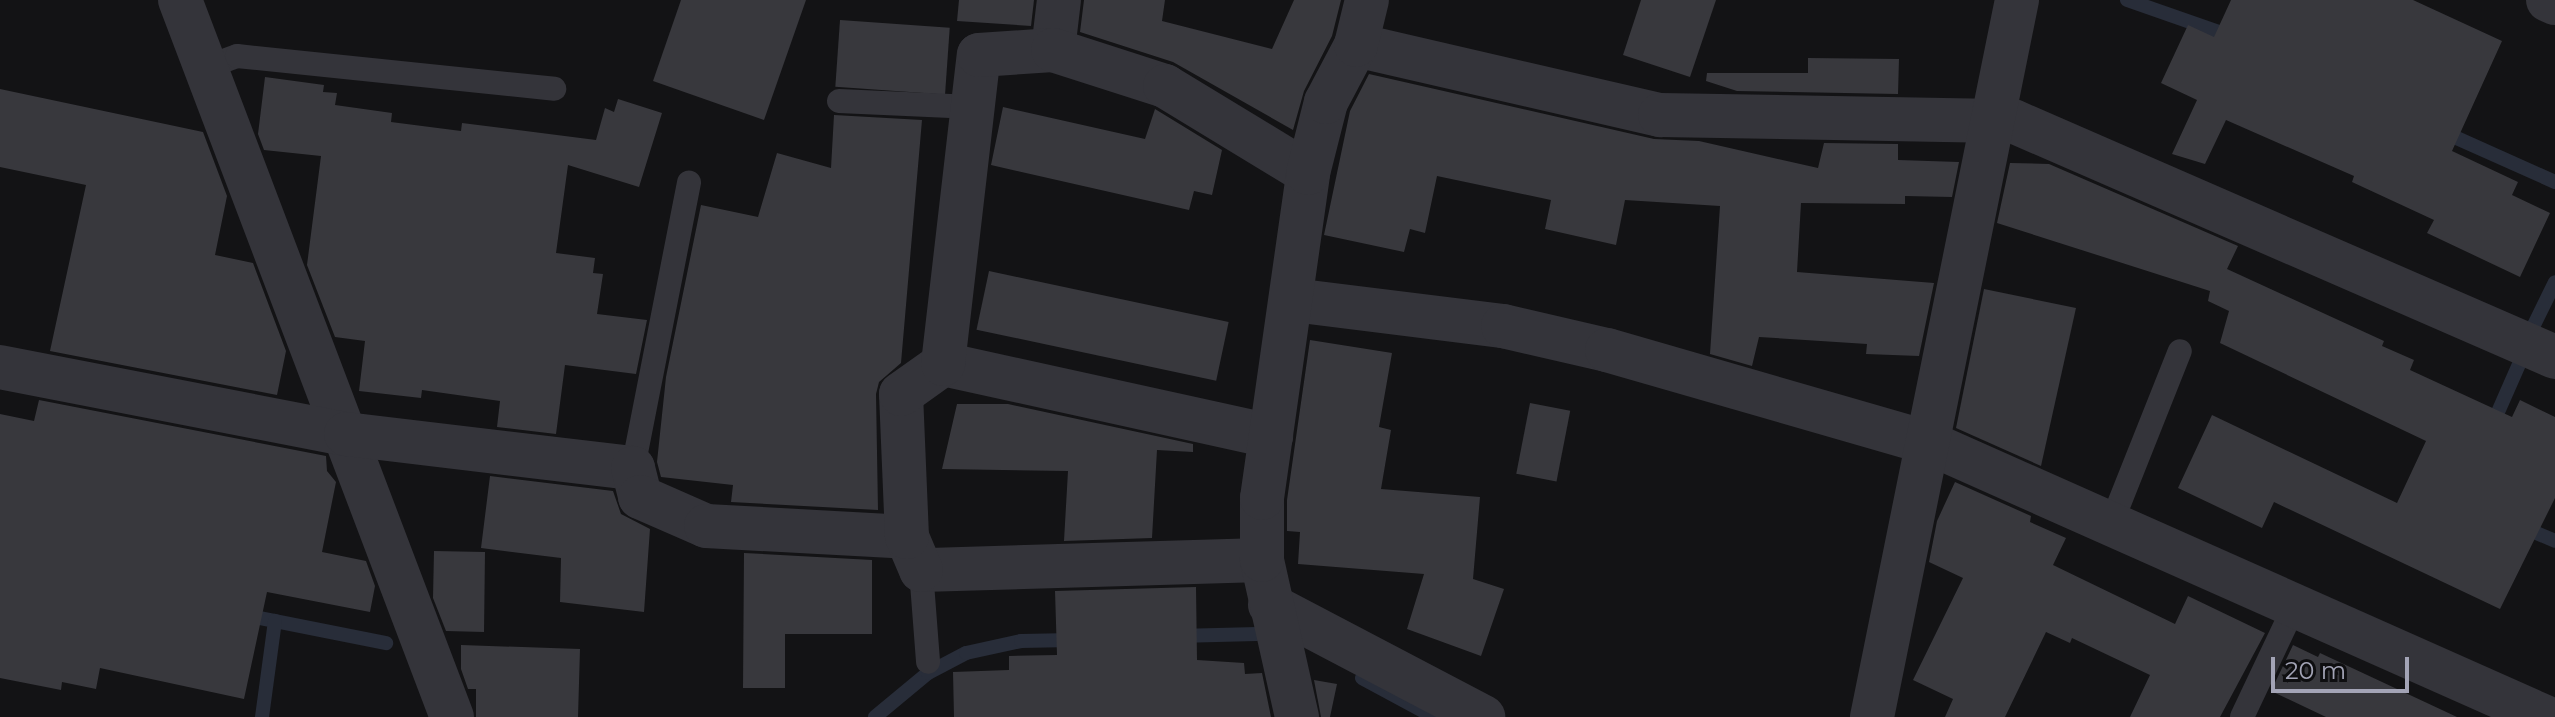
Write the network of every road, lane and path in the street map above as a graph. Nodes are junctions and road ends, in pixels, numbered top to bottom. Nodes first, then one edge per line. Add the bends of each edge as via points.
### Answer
1 (180, 0) edge
2 (1059, 0) edge
3 (1367, 0) edge
4 (2017, 0) edge
5 (2548, 0) edge
6 (2555, 3) edge
7 (1356, 45) junction
8 (1053, 50) junction
9 (207, 67) junction
10 (554, 89) dead end
11 (839, 101) dead end
12 (973, 107) junction
13 (1993, 121) junction
14 (1308, 173) junction
15 (689, 182) dead end
16 (1293, 300) junction
17 (2180, 351) dead end
18 (2555, 357) edge
19 (943, 364) junction
20 (0, 367) edge
21 (346, 434) junction
22 (1271, 436) junction
23 (1929, 443) junction
24 (633, 468) junction
25 (2111, 524) junction
26 (914, 554) junction
27 (1262, 560) junction
28 (1270, 605) junction
29 (2295, 605) junction
30 (928, 662) dead end
31 (2519, 712) edge
32 (452, 717) edge
33 (1297, 717) edge
34 (1483, 717) edge
35 (1872, 717) edge
36 (2242, 717) edge

1 - 9 street
2 - 8 street
3 - 7 street
4 - 13 street
5 - 6 street
7 - 13 street via 1660,115
7 - 14 street via 1326,102
8 - 12 street via 979,55
8 - 14 street via 1165,86
9 - 10 lane via 237,56
9 - 21 street
11 - 12 lane
12 - 19 street
13 - 18 street via 2013,121
13 - 23 street
14 - 16 street
15 - 24 lane
16 - 22 street
16 - 23 street via 1532,333
17 - 25 lane
19 - 22 street
19 - 26 street via 901,394
20 - 21 street
21 - 24 street
21 - 32 street
22 - 27 street via 1262,498
23 - 25 street
23 - 35 street
24 - 26 street via 640,497 706,526
25 - 29 street
26 - 27 street
26 - 30 lane
27 - 28 street
28 - 33 street
28 - 34 street
29 - 31 street
29 - 36 lane

